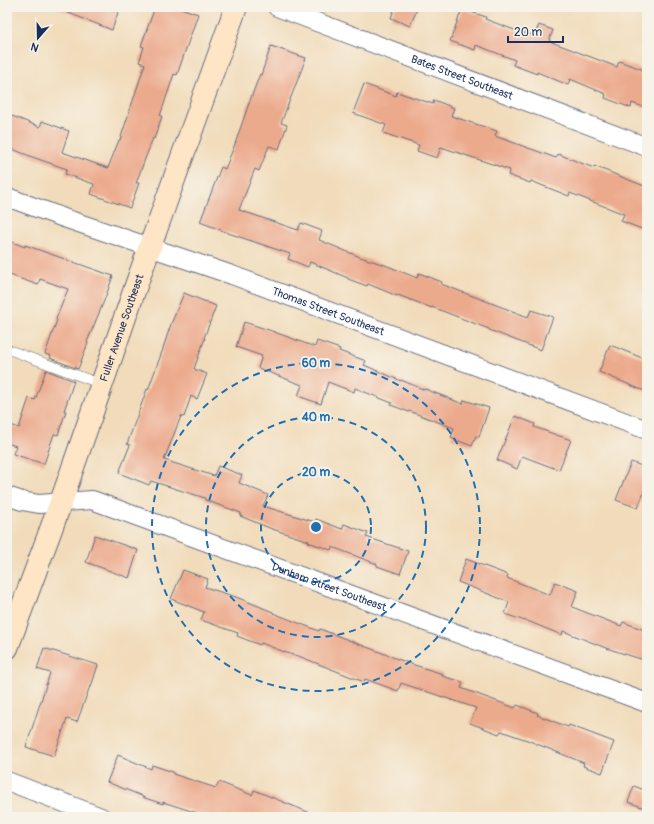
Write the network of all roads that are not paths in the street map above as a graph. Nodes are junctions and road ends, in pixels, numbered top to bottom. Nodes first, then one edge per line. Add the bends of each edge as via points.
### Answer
1 (236, 7) edge
2 (277, 7) edge
3 (647, 147) edge
4 (7, 197) edge
5 (150, 247) junction
6 (7, 349) edge
7 (101, 384) junction
8 (647, 430) edge
9 (7, 496) edge
10 (61, 502) junction
11 (8, 644) edge
12 (647, 703) edge
13 (7, 781) edge
14 (101, 817) edge

1 - 5 main road, Fuller Avenue Southeast
2 - 3 street, Bates Street Southeast
4 - 5 street, Thomas Street Southeast
5 - 7 main road, Fuller Avenue Southeast
5 - 8 street, Thomas Street Southeast via 232,275
6 - 7 lane
7 - 10 main road, Fuller Avenue Southeast
9 - 10 street, Dunham Street Southeast via 39,504
10 - 11 main road, Fuller Avenue Southeast
10 - 12 street, Dunham Street Southeast via 92,500
13 - 14 street

